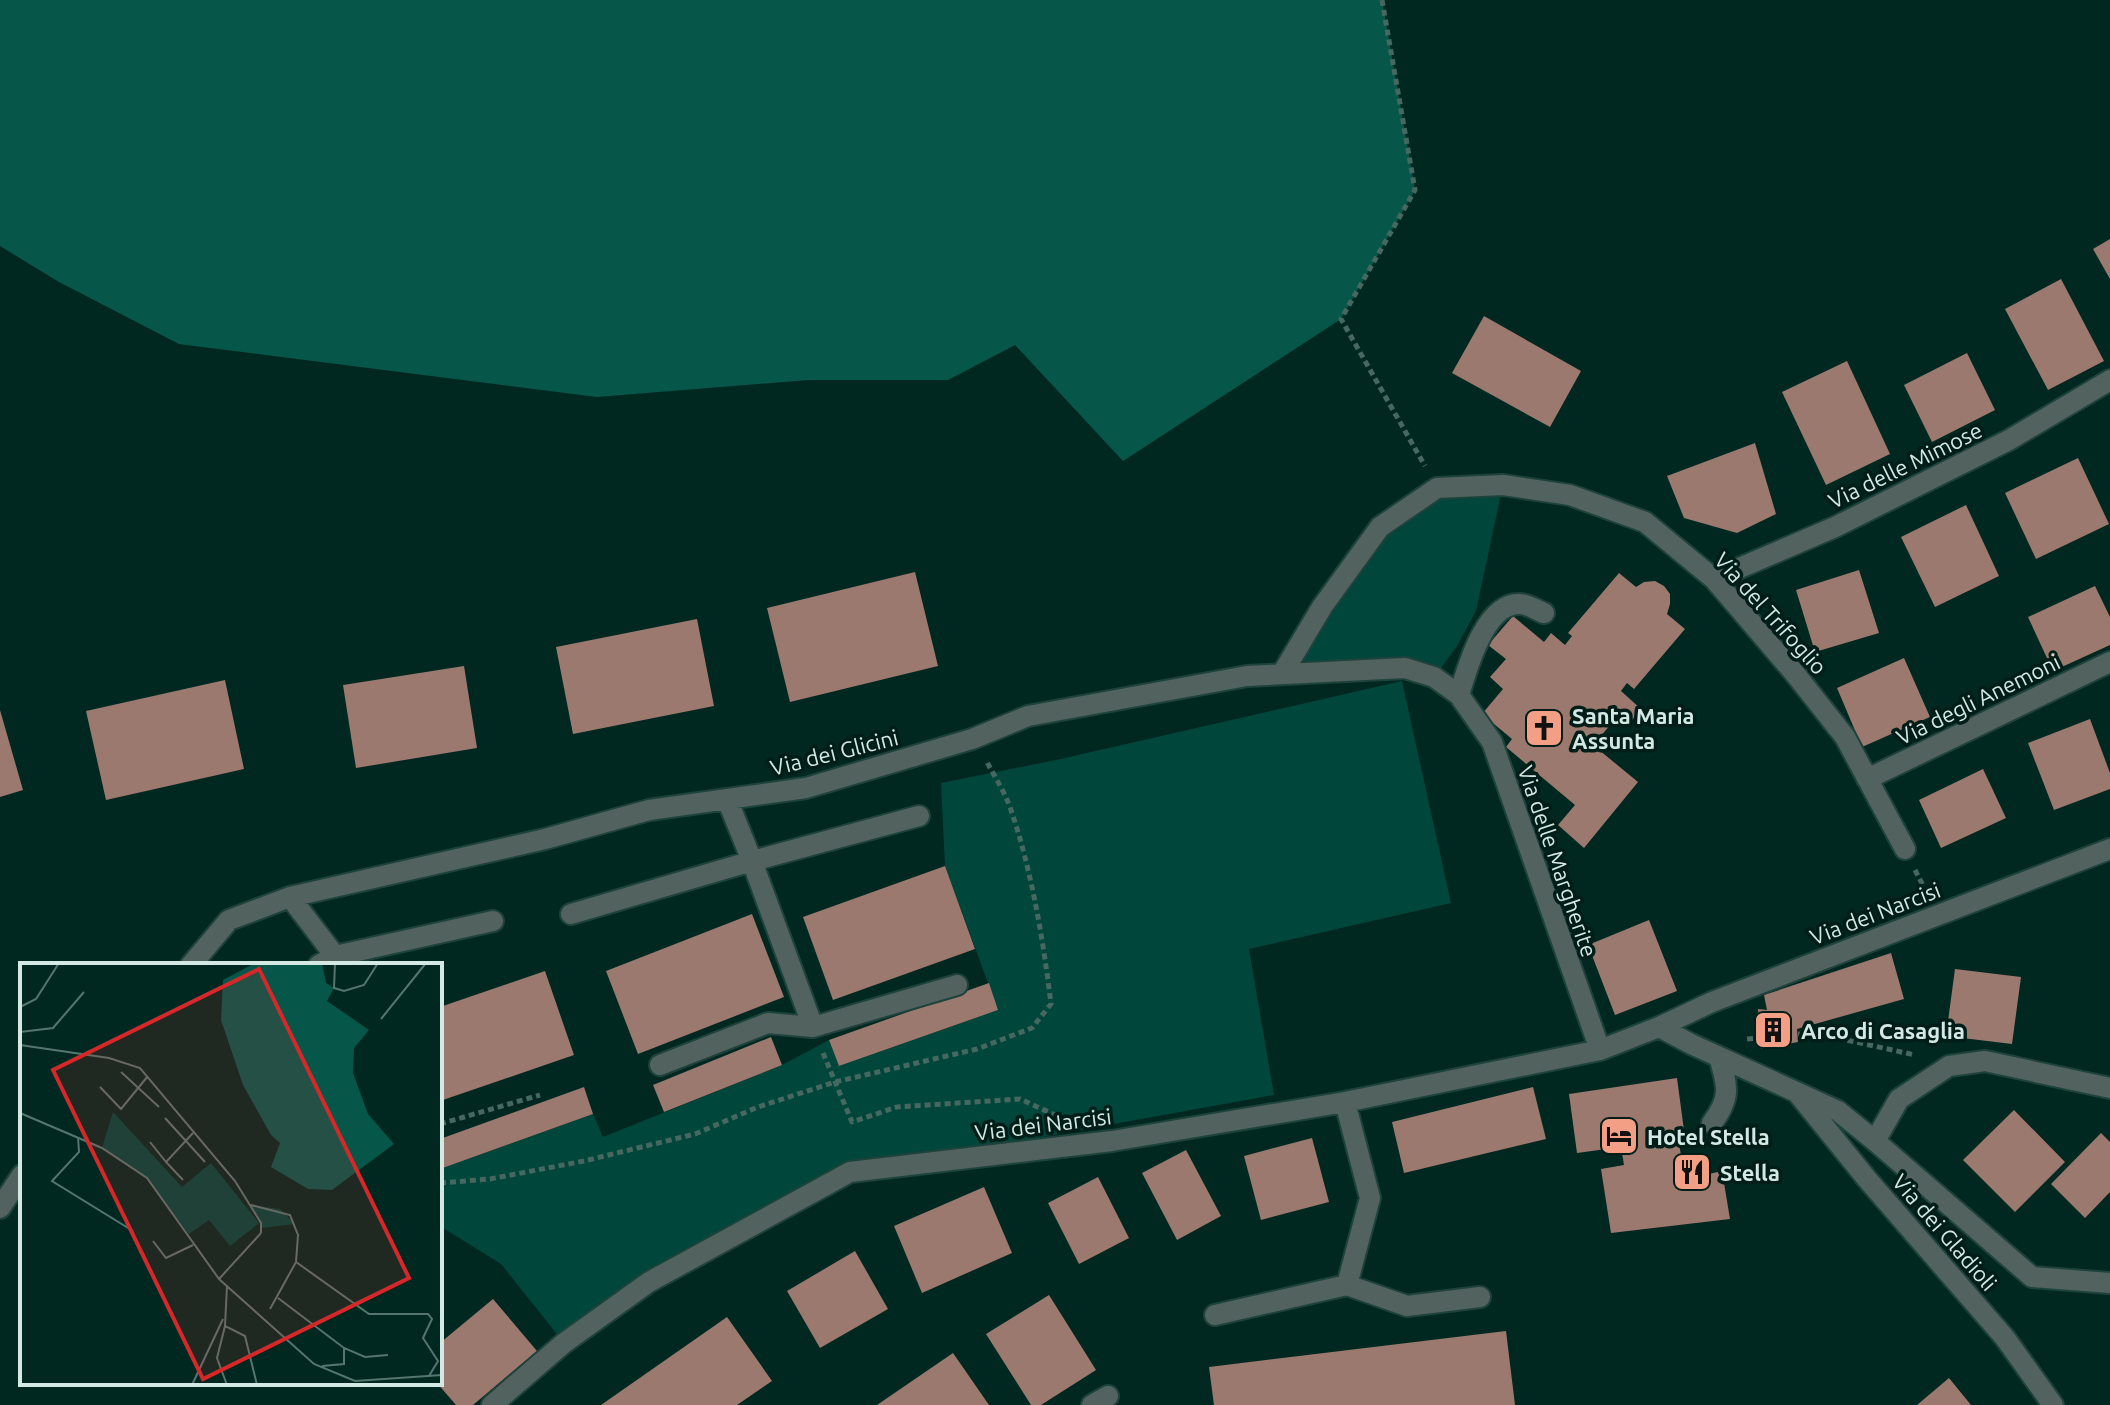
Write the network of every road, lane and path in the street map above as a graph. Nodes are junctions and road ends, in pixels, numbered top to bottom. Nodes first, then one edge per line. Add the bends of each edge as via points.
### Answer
1 (1382, 0) edge
2 (2110, 380) edge
3 (1437, 488) junction
4 (1714, 579) junction
5 (1544, 613) dead end
6 (2110, 662) edge
7 (1282, 674) junction
8 (1459, 695) junction
9 (1867, 779) junction
10 (727, 799) junction
11 (919, 816) dead end
12 (1905, 849) joint
13 (2110, 849) edge
14 (752, 861) junction
15 (1928, 896) dead end
16 (290, 897) junction
17 (571, 914) dead end
18 (493, 921) dead end
19 (332, 962) edge
20 (193, 963) edge
21 (957, 985) dead end
22 (813, 1027) junction
23 (1659, 1027) junction
24 (1798, 1034) dead end
25 (1600, 1050) junction
26 (1719, 1057) junction
27 (660, 1065) dead end
28 (1949, 1066) junction
29 (2110, 1088) edge
30 (1796, 1092) junction
31 (540, 1095) dead end
32 (1345, 1102) junction
33 (442, 1123) edge
34 (1712, 1123) dead end
35 (1112, 1141) junction
36 (1875, 1141) junction
37 (20, 1178) edge
38 (0, 1208) edge
39 (2110, 1283) edge
40 (1347, 1285) junction
41 (1480, 1297) dead end
42 (1215, 1315) dead end
43 (492, 1405) edge
44 (2053, 1405) edge

1 - 3 path via 1415,190 1341,319
2 - 4 street, Via delle Mimose via 2009,440 1835,527
3 - 4 street, Via del Trifoglio via 1503,485 1570,495 1645,522
3 - 7 street via 1380,527
4 - 9 street, Via del Trifoglio via 1845,737
5 - 8 street via 1520,604 1501,610 1483,631
6 - 9 street, Via degli Anemoni
7 - 8 street, Via dei Glicini via 1405,668 1434,677
7 - 10 street, Via dei Glicini via 1028,716 972,739 806,788
8 - 25 street, Via delle Margherite via 1492,742
9 - 12 street, Via del Trifoglio
10 - 14 street
10 - 16 street, Via dei Glicini via 649,810
11 - 14 street
12 - 15 path
13 - 23 street, Via dei Narcisi
14 - 17 street
14 - 22 street
16 - 19 street
16 - 20 street, Via dei Glicini via 229,920
18 - 19 street
21 - 22 street
22 - 27 street via 768,1023
22 - 35 path via 852,1122 897,1107 1020,1099
23 - 25 street, Via dei Narcisi
23 - 26 street
24 - 28 path via 1833,1037
25 - 32 street, Via dei Narcisi
26 - 30 street
26 - 34 street via 1726,1101
28 - 29 street via 1985,1061
28 - 36 street via 1899,1099
30 - 36 street via 1838,1111
30 - 44 street, Via dei Gladioli via 2005,1338
31 - 33 path
32 - 35 street, Via dei Narcisi
32 - 40 street via 1370,1198
35 - 43 street, Via dei Narcisi via 850,1172 649,1282 564,1343
36 - 39 street, Via dei Gladioli via 2032,1277
37 - 38 street
40 - 41 street via 1407,1306
40 - 42 street

